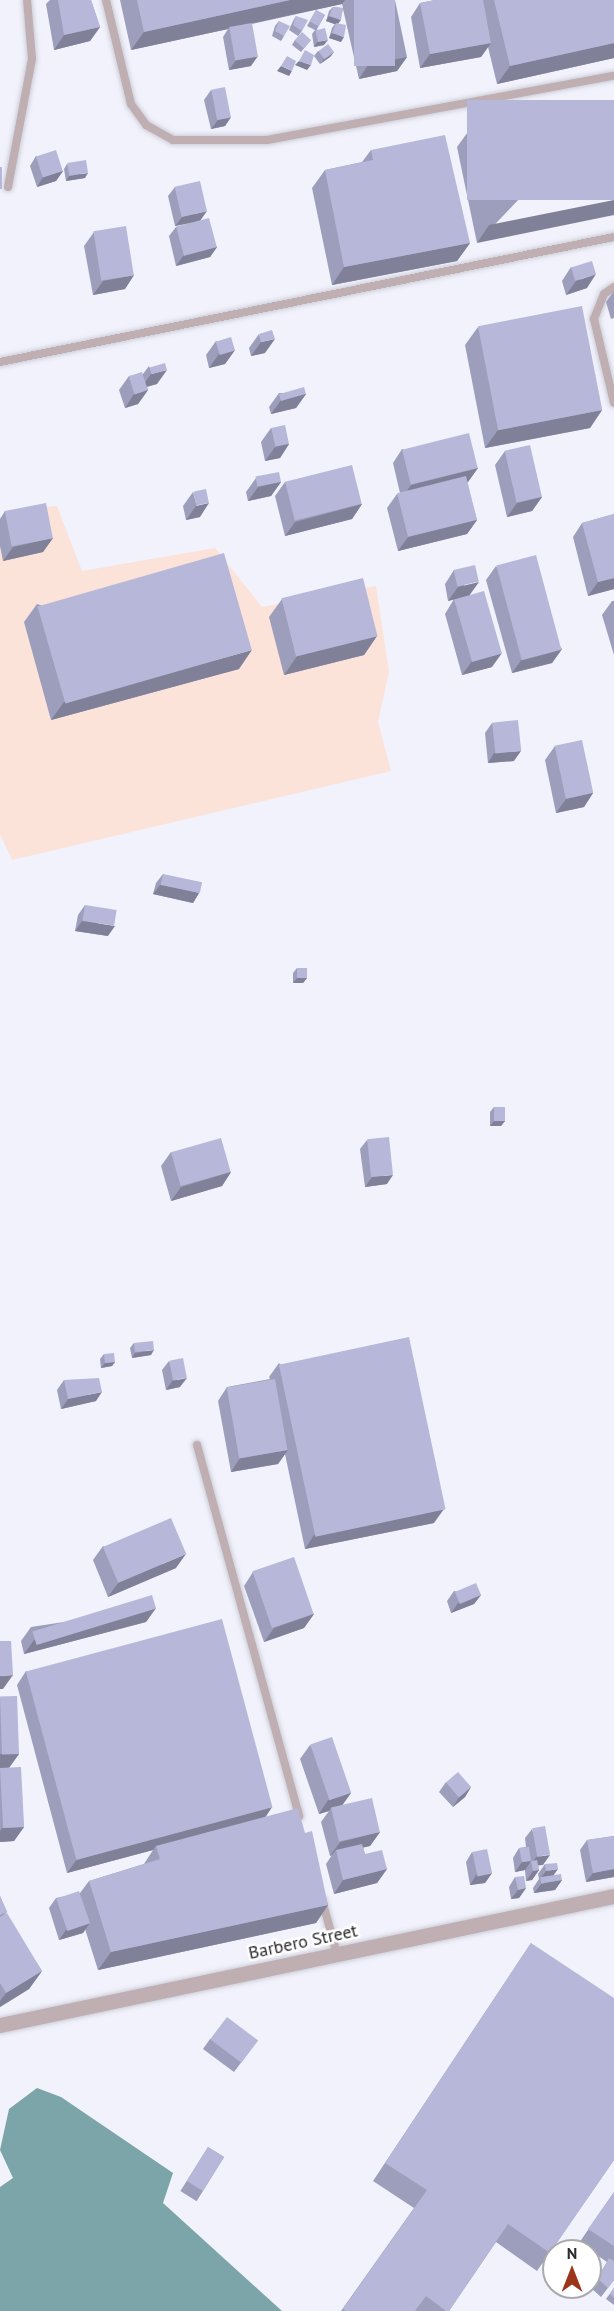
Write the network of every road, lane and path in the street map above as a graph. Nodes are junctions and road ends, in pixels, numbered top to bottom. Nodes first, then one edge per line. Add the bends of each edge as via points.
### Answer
1 (27, 0) edge
2 (106, 0) edge
3 (614, 76) edge
4 (8, 187) dead end
5 (614, 237) edge
6 (614, 287) edge
7 (0, 362) edge
8 (614, 403) edge
9 (196, 1445) dead end
10 (303, 1830) edge
11 (318, 1887) edge
12 (614, 1896) edge
13 (337, 1954) junction
14 (0, 2025) edge

1 - 4 lane via 32,59
2 - 3 lane via 131,104 146,125 173,140 267,140
5 - 7 lane
6 - 8 lane via 604,294 594,319
9 - 10 lane
11 - 13 lane
12 - 13 street, Barbero Street
13 - 14 street, Barbero Street

